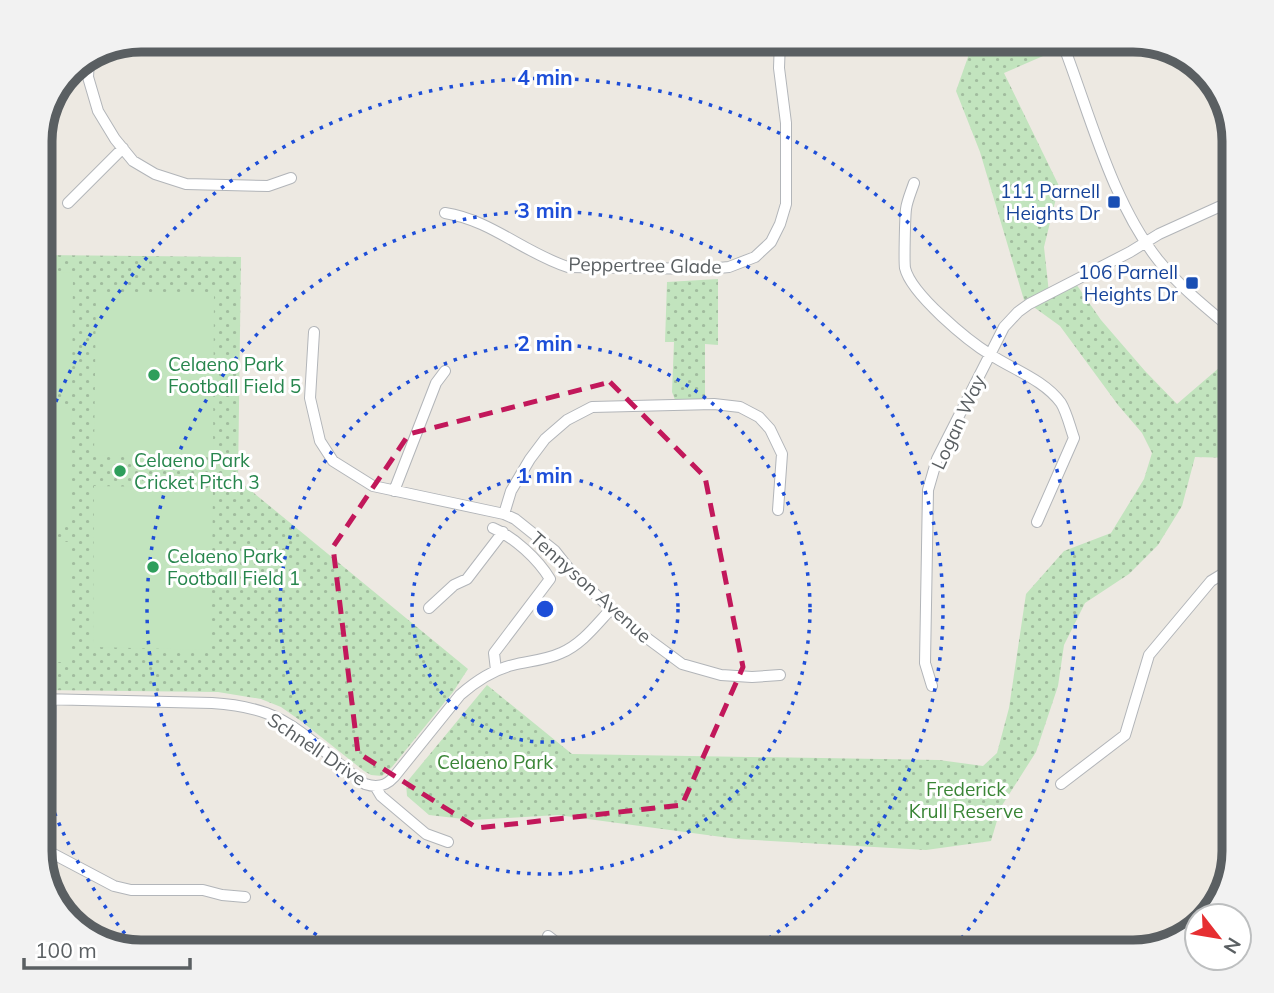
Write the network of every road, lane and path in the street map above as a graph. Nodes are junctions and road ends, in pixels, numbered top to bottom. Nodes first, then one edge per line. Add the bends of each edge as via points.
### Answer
1 (779, 52) edge
2 (1065, 52) edge
3 (88, 70) edge
4 (123, 148) junction
5 (291, 178) dead end
6 (914, 183) dead end
7 (68, 203) dead end
8 (1222, 205) edge
9 (445, 213) dead end
10 (1146, 242) junction
11 (1222, 320) edge
12 (314, 332) dead end
13 (990, 355) junction
14 (445, 371) dead end
15 (394, 491) junction
16 (778, 510) dead end
17 (503, 514) junction
18 (1037, 522) dead end
19 (1222, 574) edge
20 (429, 608) dead end
21 (611, 609) junction
22 (496, 670) junction
23 (780, 675) dead end
24 (932, 686) dead end
25 (53, 699) edge
26 (1061, 784) dead end
27 (375, 786) junction
28 (448, 842) dead end
29 (53, 855) edge
30 (245, 897) dead end
31 (548, 936) dead end
32 (553, 940) edge

1 - 9 street, Peppertree Glade via 786,123 786,204 771,242 755,257 708,269 568,267 477,220
2 - 10 street via 1109,172
3 - 4 street via 98,111
4 - 5 street via 133,161 155,174 186,184 268,186
4 - 7 street
6 - 13 street via 906,209 905,268 929,304
8 - 10 street, Logan Way
10 - 11 street via 1176,280
10 - 13 street, Logan Way via 1023,308 1004,327
12 - 15 street, Tennyson Avenue via 310,398 320,441 333,461 353,475
13 - 18 street via 1047,389 1062,405 1074,438
13 - 24 street, Logan Way via 937,459 928,490 925,663
14 - 15 street via 436,383
15 - 17 street, Tennyson Avenue
16 - 17 street via 782,454 771,429 740,407 714,404 592,407 567,420 530,459
17 - 21 street, Tennyson Avenue via 555,551
19 - 26 street via 1211,581 1149,655 1125,735
20 - 22 street via 467,579 498,530 541,564 550,579 494,653
21 - 22 street via 565,652
21 - 23 street, Tennyson Avenue via 682,664 721,675
22 - 27 street via 460,695 394,777
25 - 27 street, Schnell Drive via 212,703 253,709 283,721 365,784
27 - 28 street, Schnell Drive via 380,796 426,834
29 - 30 street via 114,887 203,890
31 - 32 street

